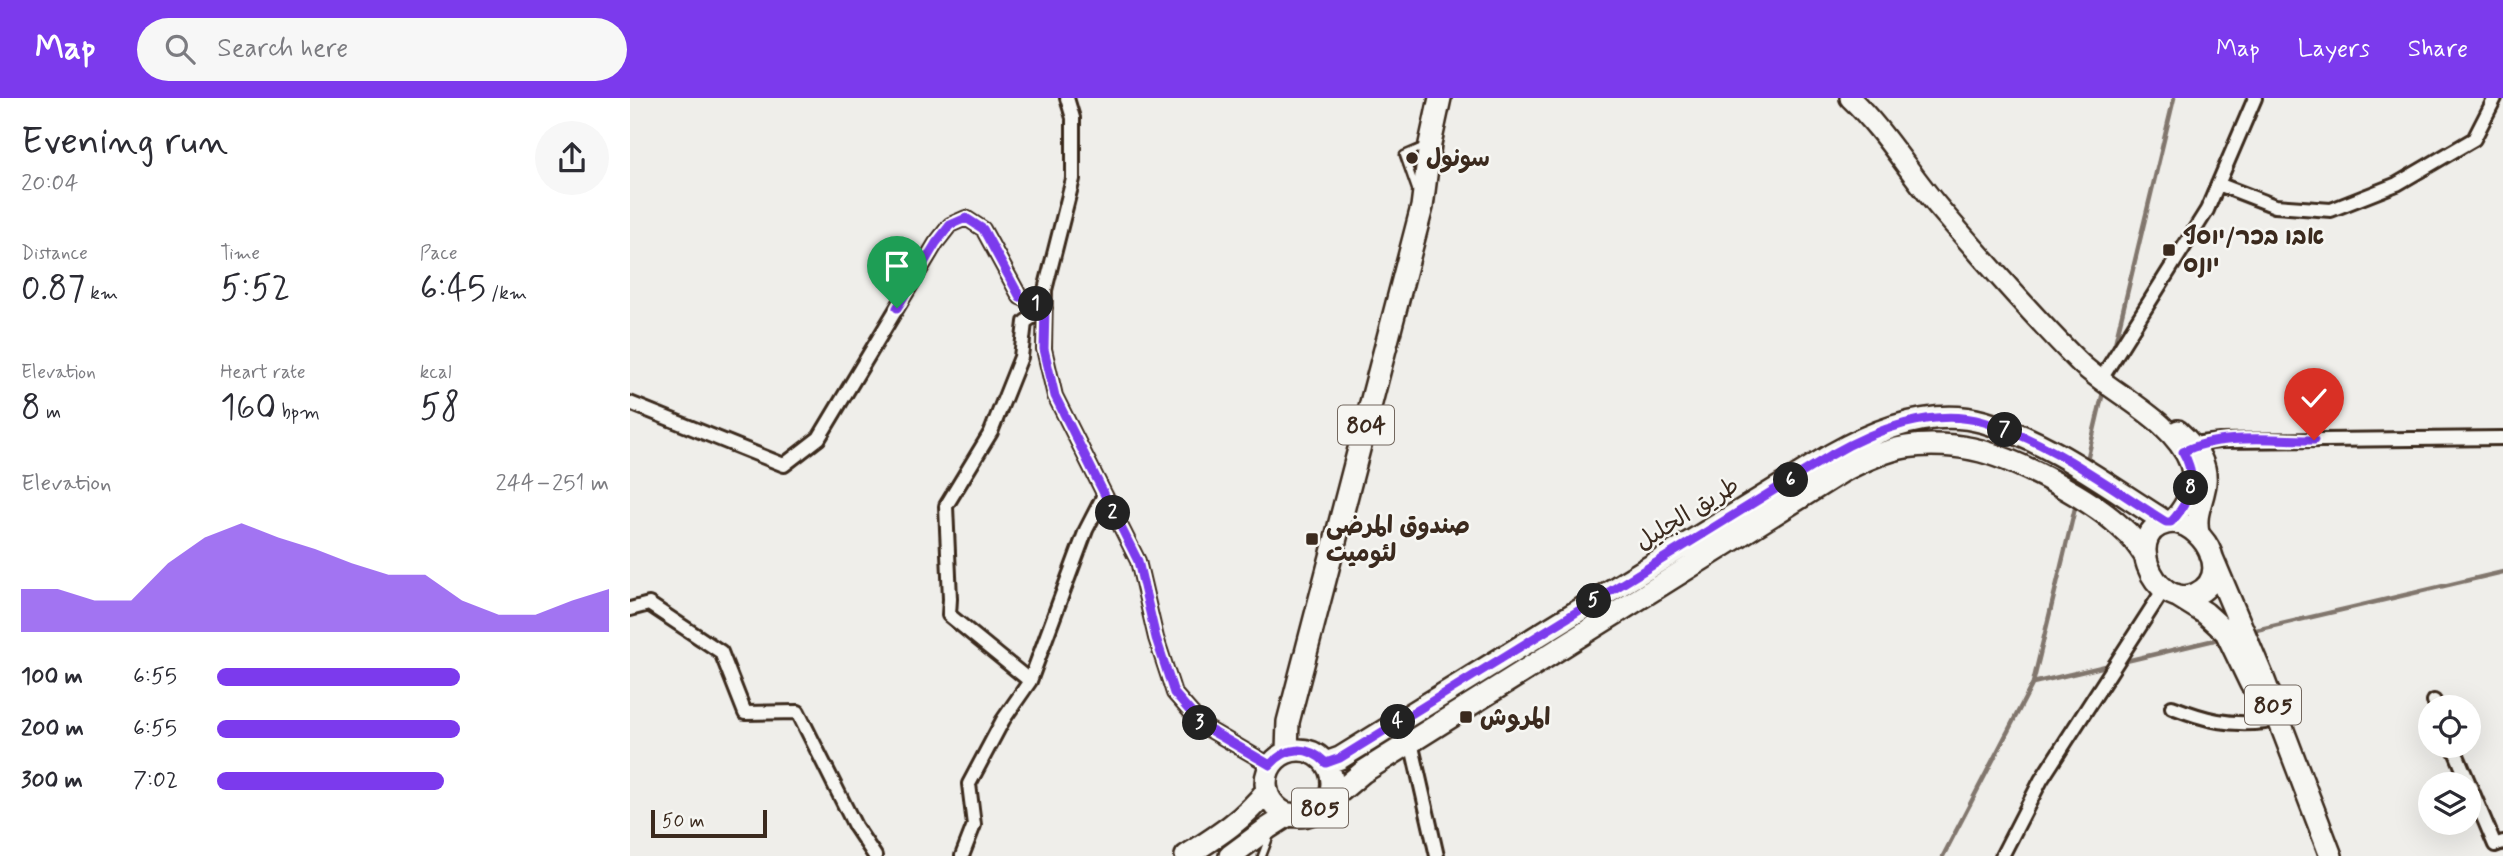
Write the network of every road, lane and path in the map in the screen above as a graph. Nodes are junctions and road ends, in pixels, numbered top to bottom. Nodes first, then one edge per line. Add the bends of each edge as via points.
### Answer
1 (1067, 98) edge
2 (1440, 98) edge
3 (1850, 98) edge
4 (2255, 98) edge
5 (2495, 98) edge
6 (2218, 184) junction
7 (1045, 308) junction
8 (2101, 379) junction
9 (630, 403) edge
10 (2503, 438) edge
11 (2188, 449) junction
12 (1104, 495) junction
13 (2169, 522) junction
14 (2199, 533) junction
15 (2211, 555) junction
16 (2146, 557) junction
17 (2170, 592) junction
18 (630, 609) edge
19 (1030, 681) junction
20 (2172, 707) dead end
21 (2265, 722) junction
22 (1411, 742) junction
23 (1279, 758) junction
24 (2458, 758) edge
25 (1326, 763) junction
26 (1267, 790) junction
27 (1325, 804) junction
28 (1282, 819) junction
29 (2503, 842) edge
30 (874, 856) edge
31 (962, 856) edge
32 (1186, 856) edge
33 (1230, 856) edge
34 (1262, 856) edge
35 (1437, 856) edge
36 (2002, 856) edge
37 (2316, 856) edge
38 (2330, 856) edge

1 - 7 street via 1073,118 1073,179 1045,290
2 - 23 main road, 804 via 1422,207
3 - 8 street via 1940,209 2079,362
4 - 6 street
5 - 6 street via 2474,139 2397,184 2331,211 2276,206
6 - 8 street via 2207,210
7 - 9 street via 1020,297 983,229 966,218 950,225 936,243 819,438 784,465
7 - 12 street via 1044,349 1055,396
7 - 19 street via 1025,322 1021,357 991,432 946,506 948,615
8 - 11 street
10 - 11 street via 2220,441
11 - 13 street via 2190,492
11 - 14 street via 2204,460 2206,471 2197,512
12 - 19 street via 1086,530
12 - 23 street via 1138,561 1174,693 1203,726
13 - 14 main road, 805 via 2185,524
13 - 16 main road via 2150,533
13 - 25 main road, طريق الجليل / 805 via 2058,455 1982,421 1947,418 1878,430
14 - 15 main road, 805
15 - 17 main road via 2211,575 2203,588 2194,595
15 - 38 main road, 805
16 - 17 main road, 805 via 2151,573
16 - 22 main road, طريق الجليل / 805 via 2120,525 2094,506 2020,467 1981,451 1944,445 1907,447 1841,471
17 - 21 main road, 805 via 2226,632
17 - 36 street via 2041,780
18 - 30 street via 649,604 721,652 745,713 798,712
19 - 31 street via 1003,720 970,784 974,825
20 - 21 street via 2207,720 2238,725
21 - 37 main road, 805
22 - 27 main road, طريق الجليل / 805 via 1363,772
22 - 35 street
23 - 25 main road, 805 via 1308,750
23 - 26 main road, 805 via 1266,775
24 - 29 street via 2495,845
25 - 27 main road, 805 via 1332,783
26 - 28 main road, 805
26 - 32 main road, 805 via 1230,828
27 - 28 main road, 805 via 1306,816
28 - 33 main road, 805
28 - 34 lane

